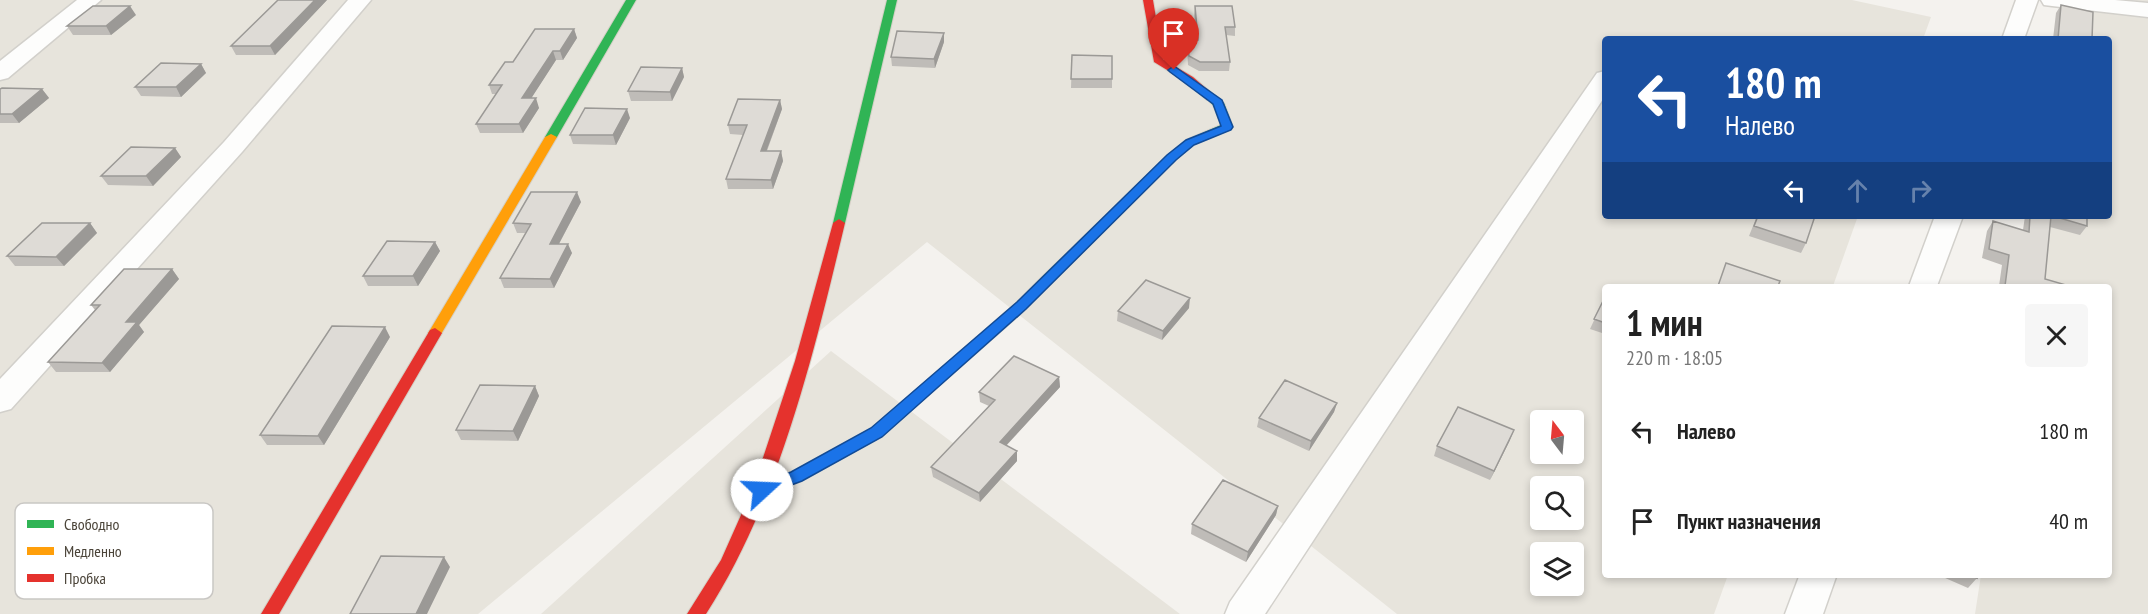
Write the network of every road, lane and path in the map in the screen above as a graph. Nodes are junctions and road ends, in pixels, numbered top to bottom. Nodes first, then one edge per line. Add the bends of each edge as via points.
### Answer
1 (90, 0) edge
2 (360, 0) edge
3 (631, 0) edge
4 (892, 0) edge
5 (1148, 0) edge
6 (2027, 0) edge
7 (2052, 0) edge
8 (2148, 10) edge
9 (2014, 36) edge
10 (0, 74) edge
11 (1602, 82) edge
12 (1948, 219) edge
13 (1924, 284) edge
14 (0, 400) edge
15 (762, 490) junction
16 (1818, 578) edge
17 (270, 614) edge
18 (696, 614) edge
19 (1244, 614) edge
20 (1804, 614) edge

1 - 10 street
2 - 14 street via 233,147
3 - 17 street
4 - 15 street via 818,312
5 - 15 street via 1158,60 1218,103 1227,127 1190,142 1171,158 1021,306 877,432 796,477
6 - 9 street
7 - 8 street
11 - 19 street
12 - 13 street
15 - 18 street via 720,580
16 - 20 street

